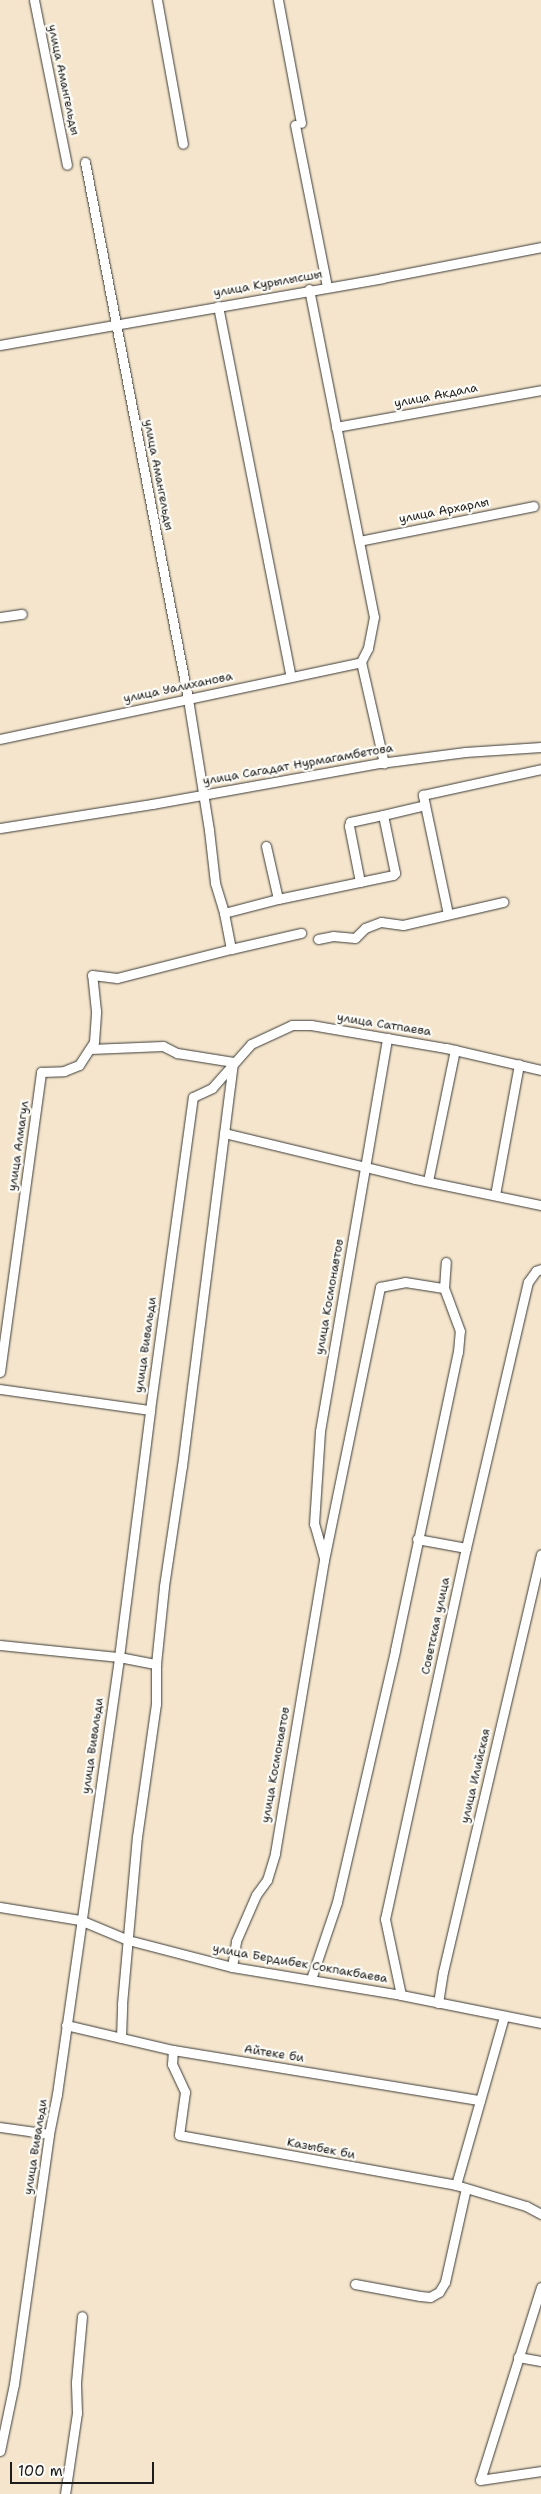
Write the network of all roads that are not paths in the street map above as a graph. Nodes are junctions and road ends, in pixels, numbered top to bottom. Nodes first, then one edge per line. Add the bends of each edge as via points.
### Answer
1 (34, 0) edge
2 (156, 0) edge
3 (278, 0) edge
4 (183, 144) dead end
5 (85, 162) dead end
6 (67, 165) dead end
7 (541, 247) edge
8 (327, 287) junction
9 (309, 290) junction
10 (218, 306) junction
11 (118, 324) junction
12 (0, 345) edge
13 (541, 390) edge
14 (336, 427) junction
15 (534, 506) dead end
16 (358, 541) junction
17 (22, 614) dead end
18 (0, 617) edge
19 (362, 662) junction
20 (292, 677) junction
21 (188, 699) junction
22 (0, 739) edge
23 (541, 747) edge
24 (384, 762) junction
25 (541, 769) edge
26 (203, 794) junction
27 (425, 806) junction
28 (383, 815) junction
29 (0, 828) edge
30 (266, 846) dead end
31 (360, 882) junction
32 (278, 899) junction
33 (503, 902) dead end
34 (224, 913) junction
35 (448, 914) junction
36 (301, 933) dead end
37 (318, 938) dead end
38 (231, 950) junction
39 (387, 1038) junction
40 (90, 1049) junction
41 (455, 1050) junction
42 (233, 1062) junction
43 (519, 1064) junction
44 (541, 1070) edge
45 (224, 1133) junction
46 (365, 1166) junction
47 (428, 1182) junction
48 (495, 1196) junction
49 (541, 1205) edge
50 (446, 1262) dead end
51 (541, 1269) edge
52 (444, 1288) junction
53 (0, 1372) edge
54 (0, 1389) edge
55 (150, 1410) junction
56 (417, 1539) junction
57 (466, 1548) junction
58 (541, 1554) edge
59 (324, 1560) junction
60 (0, 1646) edge
61 (119, 1658) junction
62 (156, 1664) junction
63 (0, 1907) edge
64 (80, 1920) junction
65 (128, 1940) junction
66 (232, 1967) junction
67 (311, 1979) junction
68 (401, 1995) junction
69 (438, 2003) junction
70 (504, 2016) junction
71 (541, 2023) edge
72 (66, 2025) junction
73 (122, 2038) junction
74 (173, 2050) junction
75 (480, 2100) junction
76 (0, 2127) edge
77 (48, 2134) junction
78 (456, 2185) junction
79 (466, 2188) junction
80 (541, 2214) edge
81 (355, 2284) dead end
82 (541, 2287) edge
83 (82, 2316) dead end
84 (518, 2357) junction
85 (541, 2361) edge
86 (0, 2451) edge
87 (541, 2471) edge
88 (65, 2494) edge

1 - 6 street, улица Амангельды
2 - 4 street
3 - 8 street
5 - 11 street, улица Амангельды
7 - 8 street, улица Курылысшы
8 - 9 street, улица Курылысшы
9 - 10 street, улица Курылысшы
9 - 14 street
10 - 11 street, улица Курылысшы
10 - 20 street
11 - 12 street, улица Курылысшы
11 - 21 street, улица Амангельды
13 - 14 street, улица Акдала
14 - 16 street
15 - 16 street, улица Архарлы
16 - 19 street via 374,617
17 - 18 street
19 - 20 street, улица Уалиханова
19 - 24 street
20 - 21 street, улица Уалиханова
21 - 22 street, улица Уалиханова
21 - 26 street, улица Амангельды
23 - 24 street, улица Сагадат Нурмагамбетова
24 - 26 street, улица Сагадат Нурмагамбетова
25 - 27 street via 423,795
26 - 29 street, улица Сагадат Нурмагамбетова
26 - 34 street, улица Амангельды via 215,883
27 - 28 street
27 - 35 street
28 - 31 street via 350,822
28 - 31 street via 396,873
30 - 32 street
31 - 32 street
32 - 34 street
33 - 35 street
34 - 38 street, улица Амангельды
35 - 37 street via 403,925 381,922 366,928 355,938
36 - 38 street
38 - 40 street via 117,978 92,975 96,1011 94,1042
39 - 41 street, улица Сатпаева
39 - 42 street, улица Сатпаева via 311,1025 292,1025 251,1044
39 - 46 street, улица Космонавтов
40 - 42 street via 163,1046 177,1053
40 - 53 street, улица Алмагул via 79,1065 64,1071 41,1072
41 - 43 street, улица Сатпаева
41 - 47 street
42 - 45 street
42 - 55 street, улица Вивальди via 212,1088 193,1097
43 - 44 street, улица Сатпаева
43 - 48 street
45 - 46 street
45 - 62 street
46 - 47 street
46 - 59 street, улица Космонавтов via 320,1431 314,1524
47 - 48 street
48 - 49 street
50 - 52 street
51 - 57 street, Советская улица via 528,1282
52 - 56 street via 460,1331 458,1352
52 - 59 street, улица Космонавтов via 405,1282 380,1287
54 - 55 street
55 - 61 street, улица Вивальди
56 - 57 street
56 - 67 street via 337,1902
57 - 68 street, Советская улица via 385,1919
58 - 69 street, улица Илийская
59 - 66 street, улица Космонавтов via 274,1853 267,1880 256,1895 236,1941
60 - 61 street
61 - 62 street
61 - 64 street, улица Вивальди
62 - 65 street via 156,1704 137,1837
63 - 64 street, улица Бердибек Сокпакбаева
64 - 65 street, улица Бердибек Сокпакбаева
64 - 72 street, улица Вивальди
65 - 66 street, улица Бердибек Сокпакбаева
65 - 73 street
66 - 67 street, улица Бердибек Сокпакбаева
67 - 68 street, улица Бердибек Сокпакбаева
68 - 69 street, улица Бердибек Сокпакбаева
69 - 70 street, улица Бердибек Сокпакбаева
70 - 71 street, улица Бердибек Сокпакбаева
70 - 75 street
72 - 73 street, Айтеке би
72 - 77 street, улица Вивальди
73 - 74 street, Айтеке би
74 - 75 street, Айтеке би
74 - 78 street, Казыбек би via 172,2064 185,2092 179,2135
75 - 78 street
76 - 77 street
77 - 86 street, улица Вивальди via 16,2375
78 - 79 street, Казыбек би
79 - 80 street, Казыбек би via 526,2206
79 - 81 street via 445,2282 439,2292 430,2297
82 - 84 street
83 - 88 street via 76,2382 77,2413
84 - 85 street
84 - 87 street via 480,2480

